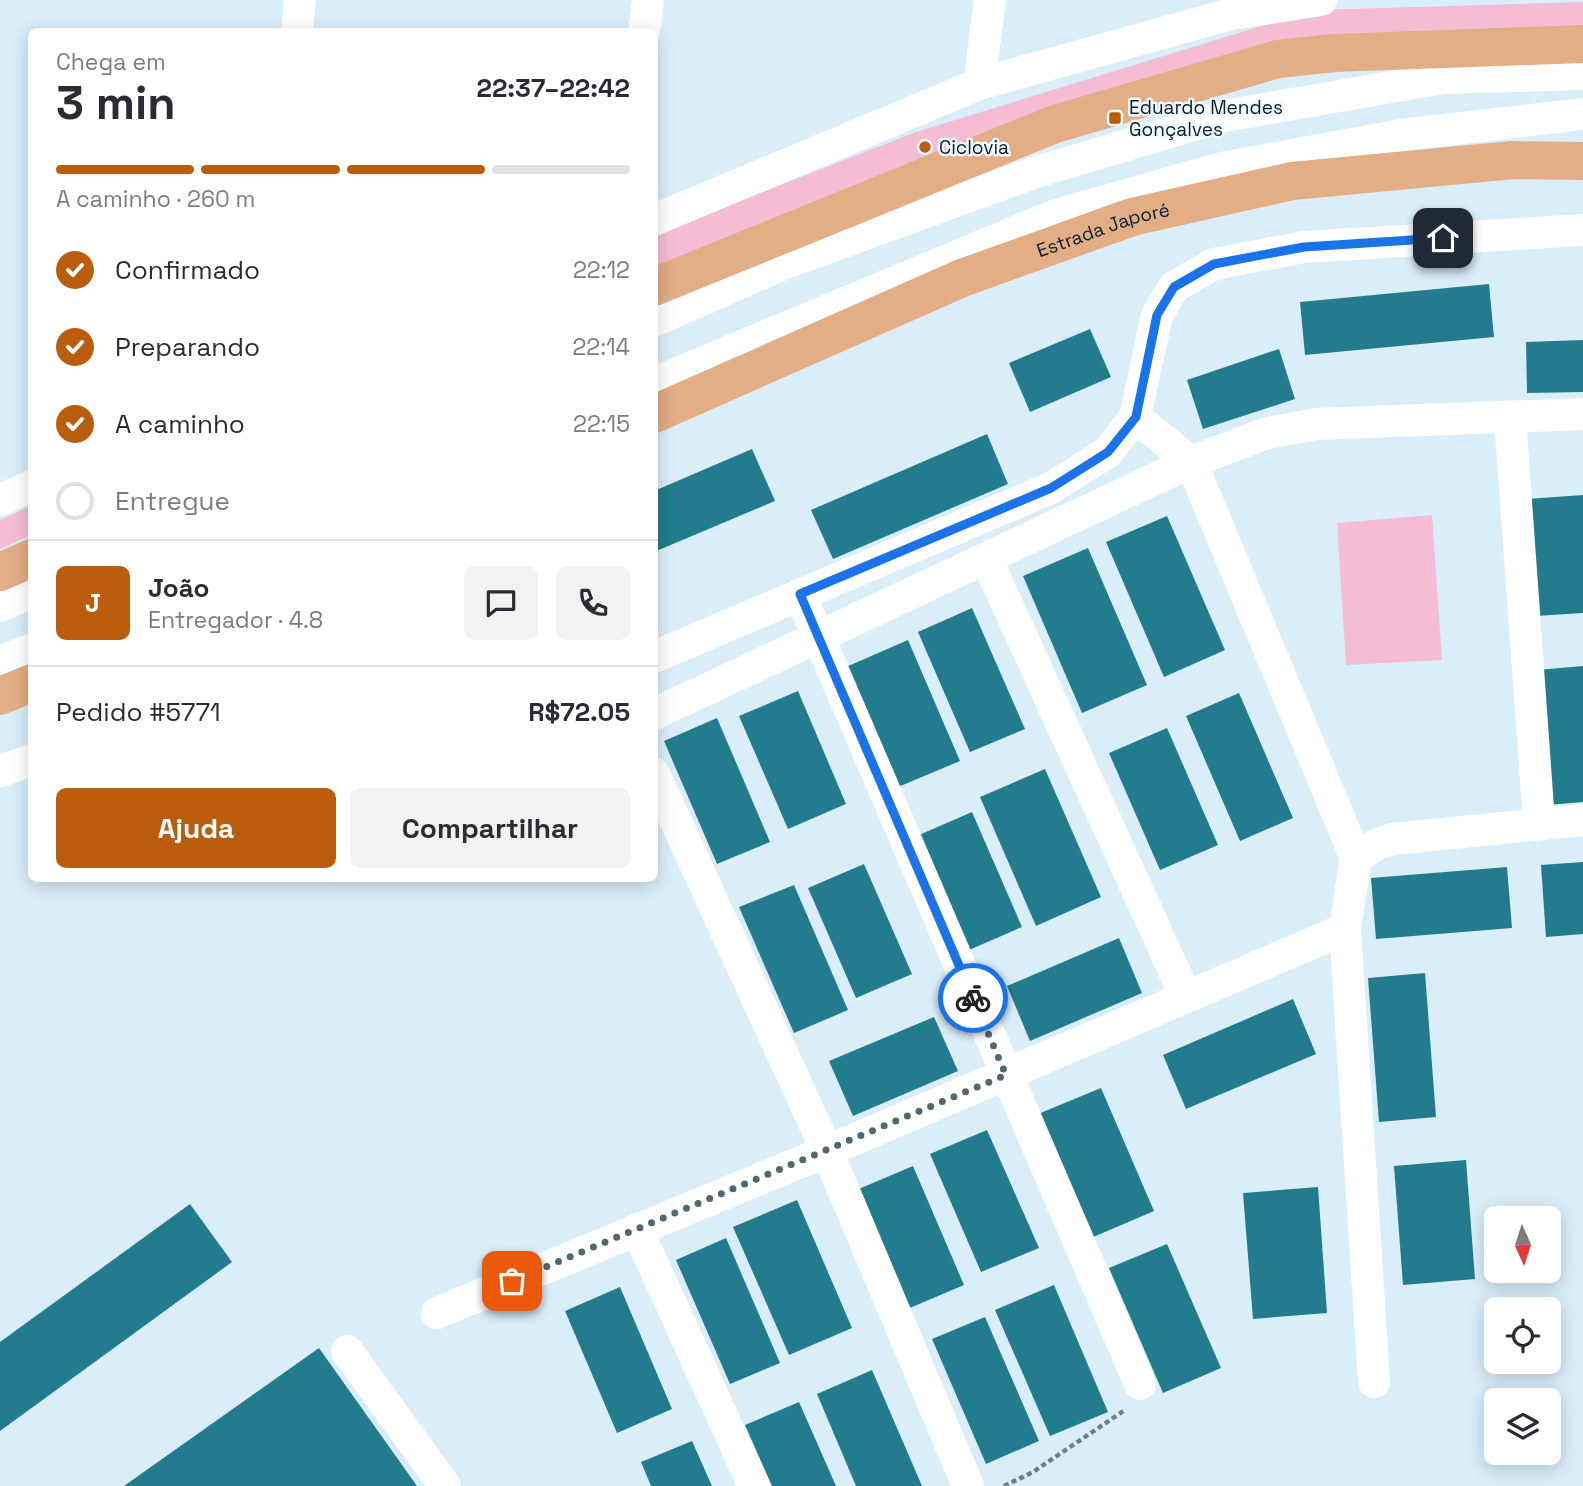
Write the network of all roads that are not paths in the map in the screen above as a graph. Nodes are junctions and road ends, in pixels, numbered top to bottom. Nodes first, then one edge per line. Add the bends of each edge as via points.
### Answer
1 (300, 0) edge
2 (648, 0) edge
3 (990, 0) edge
4 (1321, 0) edge
5 (297, 28) edge
6 (644, 28) edge
7 (1583, 44) edge
8 (1583, 75) edge
9 (979, 84) junction
10 (1583, 114) edge
11 (1583, 161) edge
12 (658, 218) edge
13 (1583, 229) edge
14 (658, 285) edge
15 (658, 318) edge
16 (658, 381) edge
17 (658, 412) edge
18 (1583, 414) edge
19 (1136, 417) junction
20 (1510, 418) junction
21 (1191, 462) junction
22 (28, 488) edge
23 (0, 500) edge
24 (986, 558) junction
25 (28, 560) edge
26 (0, 572) edge
27 (800, 594) junction
28 (28, 595) edge
29 (0, 606) edge
30 (818, 637) junction
31 (28, 651) edge
32 (658, 655) edge
33 (0, 662) edge
34 (28, 685) edge
35 (0, 696) edge
36 (658, 712) edge
37 (28, 761) edge
38 (0, 771) edge
39 (658, 783) edge
40 (1583, 820) edge
41 (1539, 822) junction
42 (1356, 858) junction
43 (1345, 929) junction
44 (1186, 997) junction
45 (1006, 1075) junction
46 (827, 1151) junction
47 (637, 1229) junction
48 (437, 1313) dead end
49 (348, 1351) dead end
50 (1374, 1382) dead end
51 (1140, 1384) road end
52 (445, 1486) edge
53 (754, 1486) edge
54 (968, 1486) edge

1 - 5 street
2 - 6 street
3 - 9 street
4 - 9 street via 1231,14
7 - 14 main road via 1410,49 1278,60 1055,124
8 - 15 street via 1443,78 1224,116 1033,173 783,264
9 - 12 street
10 - 16 street via 1401,135 1222,168 1054,216
11 - 17 main road, Estrada Japoré via 1513,160 1292,181 1132,216 962,278
13 - 19 street via 1304,247 1214,264 1174,287 1157,315
18 - 20 street
19 - 21 street
19 - 27 street via 1108,452 1051,488
20 - 21 street via 1316,424 1266,433
20 - 41 street
21 - 24 street
21 - 42 street
22 - 23 street
24 - 30 street
24 - 44 street
25 - 26 main road
27 - 30 street
27 - 32 street
28 - 29 street
30 - 36 street
30 - 45 street
31 - 33 street
34 - 35 main road
37 - 38 street
39 - 46 street
40 - 41 street
41 - 42 street via 1392,839
42 - 43 street
43 - 44 street
43 - 50 street
44 - 45 street
45 - 46 street
45 - 51 street
46 - 47 street
46 - 54 street
47 - 48 street
47 - 53 street
49 - 52 street

